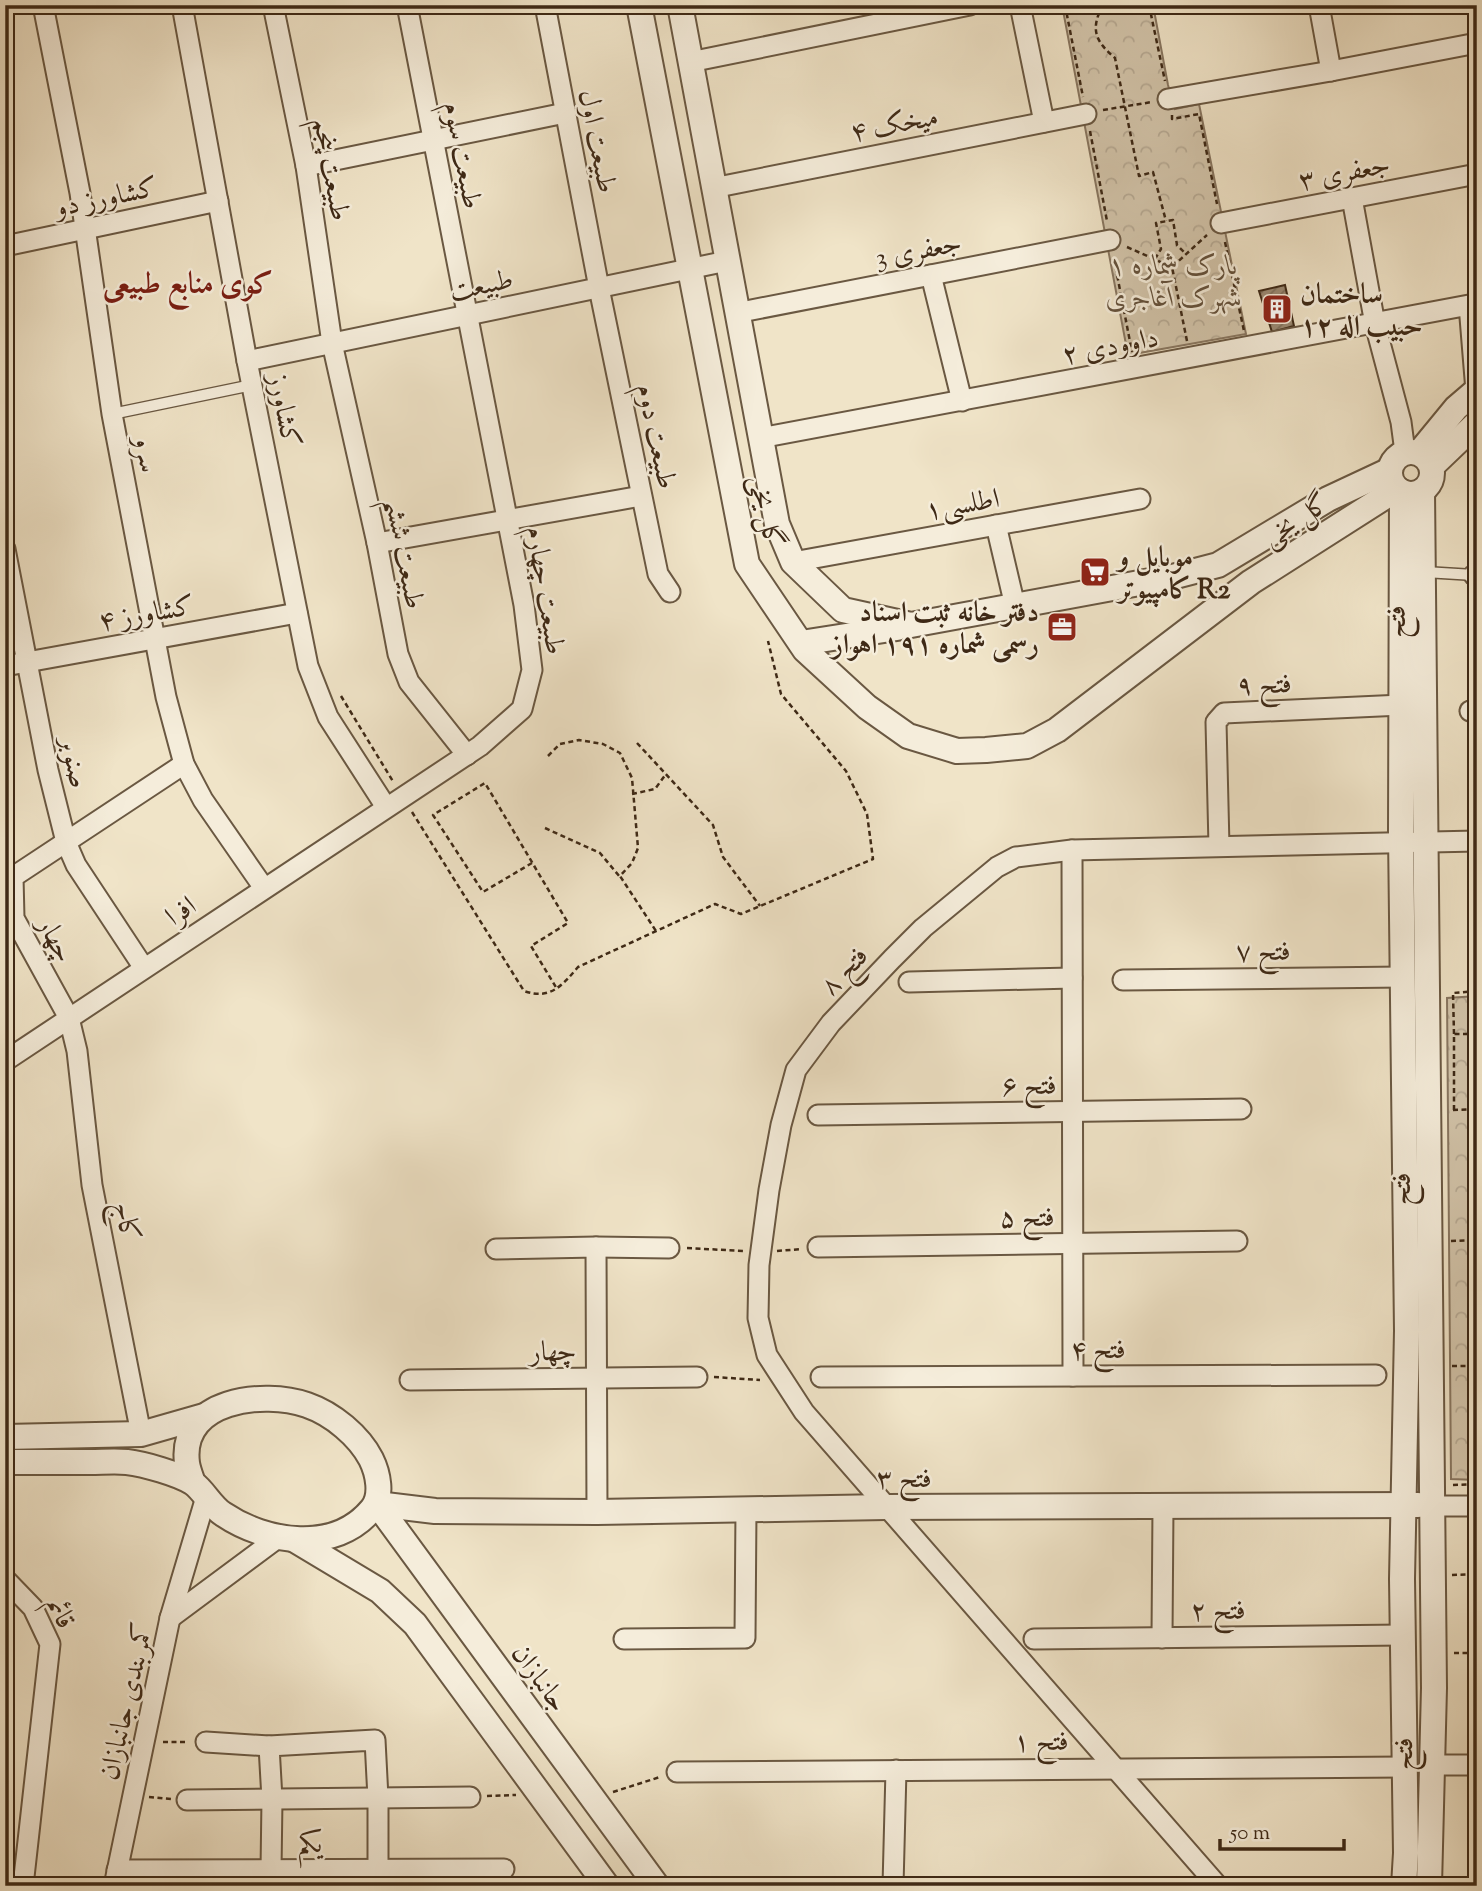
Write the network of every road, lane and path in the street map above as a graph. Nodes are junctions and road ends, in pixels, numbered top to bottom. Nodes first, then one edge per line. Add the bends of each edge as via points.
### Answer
1 (43, 5) edge
2 (182, 5) edge
3 (273, 5) edge
4 (407, 5) edge
5 (545, 5) edge
6 (639, 5) edge
7 (680, 5) edge
8 (970, 5) edge
9 (1020, 5) edge
10 (1065, 5) edge
11 (1103, 5) edge
12 (1149, 5) edge
13 (1319, 5) edge
14 (1477, 43) edge
15 (690, 62) junction
16 (1331, 71) junction
17 (1168, 99) junction
18 (1125, 106) junction
19 (565, 113) junction
20 (1086, 114) junction
21 (1044, 122) junction
22 (433, 139) junction
23 (306, 166) junction
24 (1477, 174) edge
25 (713, 188) junction
26 (1352, 198) junction
27 (218, 201) junction
28 (1166, 221) junction
29 (1221, 223) junction
30 (84, 230) junction
31 (1110, 240) junction
32 (5, 246) edge
33 (1186, 254) junction
34 (1155, 259) junction
35 (727, 261) junction
36 (1172, 267) junction
37 (689, 269) junction
38 (931, 275) junction
39 (599, 288) junction
40 (736, 313) junction
41 (466, 315) junction
42 (1375, 324) junction
43 (332, 343) junction
44 (1247, 348) junction
45 (1191, 358) junction
46 (247, 361) junction
47 (1136, 369) junction
48 (252, 386) junction
49 (1477, 391) edge
50 (962, 401) junction
51 (112, 414) junction
52 (1477, 423) edge
53 (760, 438) junction
54 (1409, 473) junction
55 (641, 496) junction
56 (1140, 499) dead end
57 (507, 519) junction
58 (996, 525) junction
59 (377, 543) junction
60 (5, 549) edge
61 (793, 562) junction
62 (1424, 572) junction
63 (1475, 575) edge
64 (670, 592) dead end
65 (1015, 606) junction
66 (297, 613) junction
67 (911, 625) junction
68 (154, 639) junction
69 (768, 641) dead end
70 (800, 643) junction
71 (27, 662) junction
72 (5, 666) edge
73 (338, 691) dead end
74 (1402, 705) junction
75 (637, 743) dead end
76 (467, 754) junction
77 (548, 756) dead end
78 (184, 764) junction
79 (667, 773) junction
80 (632, 794) junction
81 (394, 802) junction
82 (545, 828) dead end
83 (1427, 841) junction
84 (1477, 841) edge
85 (66, 842) junction
86 (1401, 842) junction
87 (1219, 846) junction
88 (1072, 850) junction
89 (532, 863) junction
90 (623, 880) junction
91 (264, 888) junction
92 (760, 906) junction
93 (656, 931) junction
94 (144, 968) junction
95 (1403, 977) junction
96 (1072, 978) junction
97 (1124, 980) dead end
98 (909, 982) dead end
99 (557, 989) junction
100 (1477, 991) edge
101 (69, 1018) junction
102 (1454, 1034) junction
103 (1477, 1034) edge
104 (5, 1060) edge
105 (1241, 1109) dead end
106 (1477, 1109) edge
107 (1454, 1110) junction
108 (1072, 1111) junction
109 (1443, 1111) dead end
110 (818, 1115) dead end
111 (1477, 1240) edge
112 (1237, 1241) dead end
113 (1444, 1241) dead end
114 (1073, 1244) junction
115 (596, 1247) junction
116 (818, 1247) dead end
117 (669, 1248) dead end
118 (496, 1249) dead end
119 (1445, 1366) dead end
120 (1477, 1366) edge
121 (1376, 1375) dead end
122 (1073, 1376) junction
123 (697, 1377) dead end
124 (821, 1377) dead end
125 (597, 1378) junction
126 (410, 1380) dead end
127 (204, 1416) junction
128 (141, 1434) junction
129 (5, 1437) edge
130 (5, 1462) edge
131 (200, 1490) junction
132 (377, 1504) junction
133 (1404, 1504) junction
134 (1163, 1506) junction
135 (1432, 1506) junction
136 (1477, 1506) edge
137 (886, 1507) junction
138 (746, 1509) junction
139 (597, 1512) junction
140 (287, 1539) junction
141 (1477, 1574) edge
142 (1445, 1576) dead end
143 (5, 1580) edge
144 (170, 1618) junction
145 (1403, 1635) junction
146 (1162, 1638) junction
147 (624, 1639) dead end
148 (1034, 1639) dead end
149 (143, 1742) junction
150 (206, 1742) joint
151 (269, 1746) junction
152 (1432, 1765) junction
153 (1477, 1765) edge
154 (1405, 1767) junction
155 (1115, 1768) junction
156 (896, 1770) junction
157 (677, 1772) joint
158 (540, 1794) junction
159 (132, 1796) junction
160 (470, 1797) joint
161 (378, 1798) junction
162 (593, 1798) junction
163 (272, 1799) junction
164 (187, 1800) joint
165 (504, 1869) dead end
166 (271, 1870) junction
167 (115, 1878) edge
168 (378, 1878) edge
169 (5, 1880) edge
170 (12, 1886) edge
171 (23, 1886) edge
172 (607, 1886) edge
173 (657, 1886) edge
174 (893, 1886) edge
175 (1218, 1886) edge
176 (1404, 1886) edge
177 (1429, 1886) edge

1 - 30 street, سرو
2 - 27 street, کشاورز
3 - 23 street, طبیعت پنجم
4 - 22 street, طبیعت سوم
5 - 19 street, طبیعت اول
6 - 37 street, گل یخی
7 - 15 street, گل یخی
8 - 15 street
9 - 21 street
10 - 20 path
11 - 18 path via 1096,18 1096,32 1101,47 1115,58
12 - 17 path
13 - 16 street
14 - 16 street
15 - 25 street, گل یخی
16 - 17 street
17 - 18 path
17 - 29 path via 1172,119 1199,114
18 - 20 path
18 - 28 path via 1139,176 1153,172
19 - 22 street
19 - 39 street, طبیعت اول
20 - 21 street, میخک ۴
20 - 31 path
21 - 25 street, میخک ۴
22 - 23 street
22 - 41 street, طبیعت سوم
23 - 43 street, طبیعت پنجم
24 - 26 street, جعفری ۳
25 - 35 street, گل یخی
26 - 29 street, جعفری ۳
26 - 42 street
27 - 30 street, کشاورز دو
27 - 46 street, کشاورز
28 - 33 path via 1173,220 1177,245
28 - 34 path via 1156,223 1161,249
29 - 33 path
29 - 44 path
30 - 32 street, کشاورز دو
30 - 51 street, سرو
31 - 34 path
31 - 38 street, 3 جعفری
31 - 47 path
33 - 36 path
34 - 36 path
35 - 37 street, طبیعت
35 - 40 street, گل یخی
36 - 45 path
37 - 39 street, طبیعت
37 - 70 street, گل یخی via 747,564
38 - 40 street, 3 جعفری
38 - 50 street
39 - 41 street, طبیعت
39 - 55 street, طبیعت دوم
40 - 53 street, گل یخی
41 - 43 street, طبیعت
41 - 57 street, طبیعت چهارم
42 - 44 street, داوودی ۲
42 - 49 street, داوودی ۲ via 1469,305
42 - 54 street via 1401,422
43 - 46 street, طبیعت
43 - 59 street, طبیعت ششم
44 - 45 street, داوودی ۲
45 - 47 street, داوودی ۲
46 - 48 street, کشاورز
47 - 50 street, داوودی ۲
48 - 51 lane
48 - 66 street, کشاورز
49 - 54 street via 1456,408
50 - 53 street, داوودی ۲
51 - 68 street, سرو
52 - 54 street
53 - 61 street, گل یخی via 777,524
54 - 62 street, فتح
54 - 65 street, گل یخی via 1328,499 1218,565
54 - 70 street, گل یخی via 1251,582 1057,730 1027,747 957,751 908,736 867,707
54 - 74 street, فتح
55 - 57 street
55 - 64 street, طبیعت دوم via 657,574
56 - 58 street, اطلسی۱
57 - 59 street
57 - 76 street, طبیعت چهارم via 532,670 522,709
58 - 61 street, اطلسی۱
58 - 65 street
59 - 76 street, طبیعت ششم via 398,654 409,682
60 - 71 street, صنوبر
61 - 67 street, گل یخی via 844,610
62 - 63 lane
62 - 83 street, فتح
65 - 67 street, گل یخی
66 - 68 street, کشاورز ۴
66 - 81 street, کشاورز via 308,666 328,717
67 - 70 street
68 - 71 street, کشاورز ۴
68 - 78 street, سرو
69 - 92 path via 781,694 846,771 867,814 873,859
71 - 72 street, کشاورز ۴
71 - 85 street, صنوبر
73 - 81 path
74 - 86 street, فتح
74 - 87 street, فتح ۹ via 1219,716
75 - 79 path
76 - 81 street, طبیعت چهارم
77 - 80 path via 560,744 579,740 603,744 620,753 632,778
78 - 85 street, چهار
78 - 91 street, سرو via 203,800
79 - 80 path via 655,789
79 - 92 path via 713,825 723,857
80 - 90 path via 638,848 620,877
81 - 91 street, افرا
81 - 99 path via 524,992 550,994
82 - 90 path via 600,853
83 - 84 street, فتح ۸
83 - 86 street, فتح ۸
83 - 135 street, فتح
85 - 94 street, صنوبر via 76,865
85 - 101 street, چهار via 13,877 14,918
86 - 87 street, فتح ۸
86 - 95 street, فتح
87 - 88 street, فتح ۸
88 - 96 street
88 - 137 street, فتح ۸ via 1016,857 997,867 915,936 831,1023 796,1070 769,1190 759,1265 758,1318 767,1355 804,1412
89 - 89 path via 485,783 433,815 483,892
89 - 99 path via 568,923 531,946
90 - 93 path
91 - 94 street, افرا
92 - 93 path via 741,914 715,904
93 - 99 path via 578,967
94 - 101 street, افرا
95 - 97 street, فتح ۷
95 - 133 street, فتح
96 - 98 street
96 - 108 street
100 - 102 path via 1453,993
101 - 104 street, افرا
101 - 128 street, کاج via 92,1185
102 - 103 path
102 - 107 path
105 - 108 street, فتح ۶
106 - 107 path
107 - 109 path
108 - 110 street, فتح ۶
108 - 114 street
111 - 113 path
112 - 114 street, فتح ۵
114 - 116 street, فتح ۵
114 - 122 street
115 - 117 street
115 - 118 street
115 - 125 street
119 - 120 path
121 - 122 street, فتح ۴
122 - 124 street, فتح ۴
123 - 125 street, چهار
125 - 126 street, چهار
125 - 139 street
127 - 128 street
127 - 131 street via 190,1437 187,1461
127 - 132 street via 249,1399 308,1405 337,1421 364,1447 378,1474
128 - 129 street
130 - 131 street via 127,1462 166,1473
131 - 140 street via 221,1513 256,1532
131 - 144 street
132 - 139 street, فتح ۳ via 435,1511
132 - 140 street via 346,1530 325,1537
132 - 162 street, جانبازان
133 - 134 street, فتح ۳
133 - 135 street, فتح ۳
133 - 145 street, فتح
134 - 137 street, فتح ۳
134 - 146 street
135 - 136 street
135 - 152 street, فتح
137 - 138 street, فتح ۳
137 - 155 street, فتح ۸
138 - 139 street, فتح ۳
138 - 147 street via 745,1638
140 - 144 street, کمربندی جانبازان
140 - 158 street via 380,1591 415,1624
141 - 142 path
143 - 171 street, قائم via 33,1608 50,1644
144 - 149 street, کمربندی جانبازان
145 - 146 street, فتح ۲
145 - 154 street, فتح
146 - 148 street, فتح ۲
149 - 150 path
149 - 159 street, کمربندی جانبازان
150 - 151 street
151 - 161 street via 375,1740
151 - 163 street
152 - 153 street
152 - 177 street, فتح
154 - 155 street, فتح ۱
154 - 176 street, فتح
155 - 156 street, فتح ۱
155 - 175 street, فتح ۸
156 - 157 street, فتح ۱
156 - 174 street
157 - 162 path
158 - 160 path
158 - 172 street
159 - 164 path
159 - 167 street, کمربندی جانبازان
160 - 161 street
161 - 163 street
161 - 168 street
162 - 173 street, جانبازان
163 - 164 street
163 - 166 street
165 - 168 street, یکم
166 - 167 street, یکم
166 - 168 street, یکم
169 - 170 street

